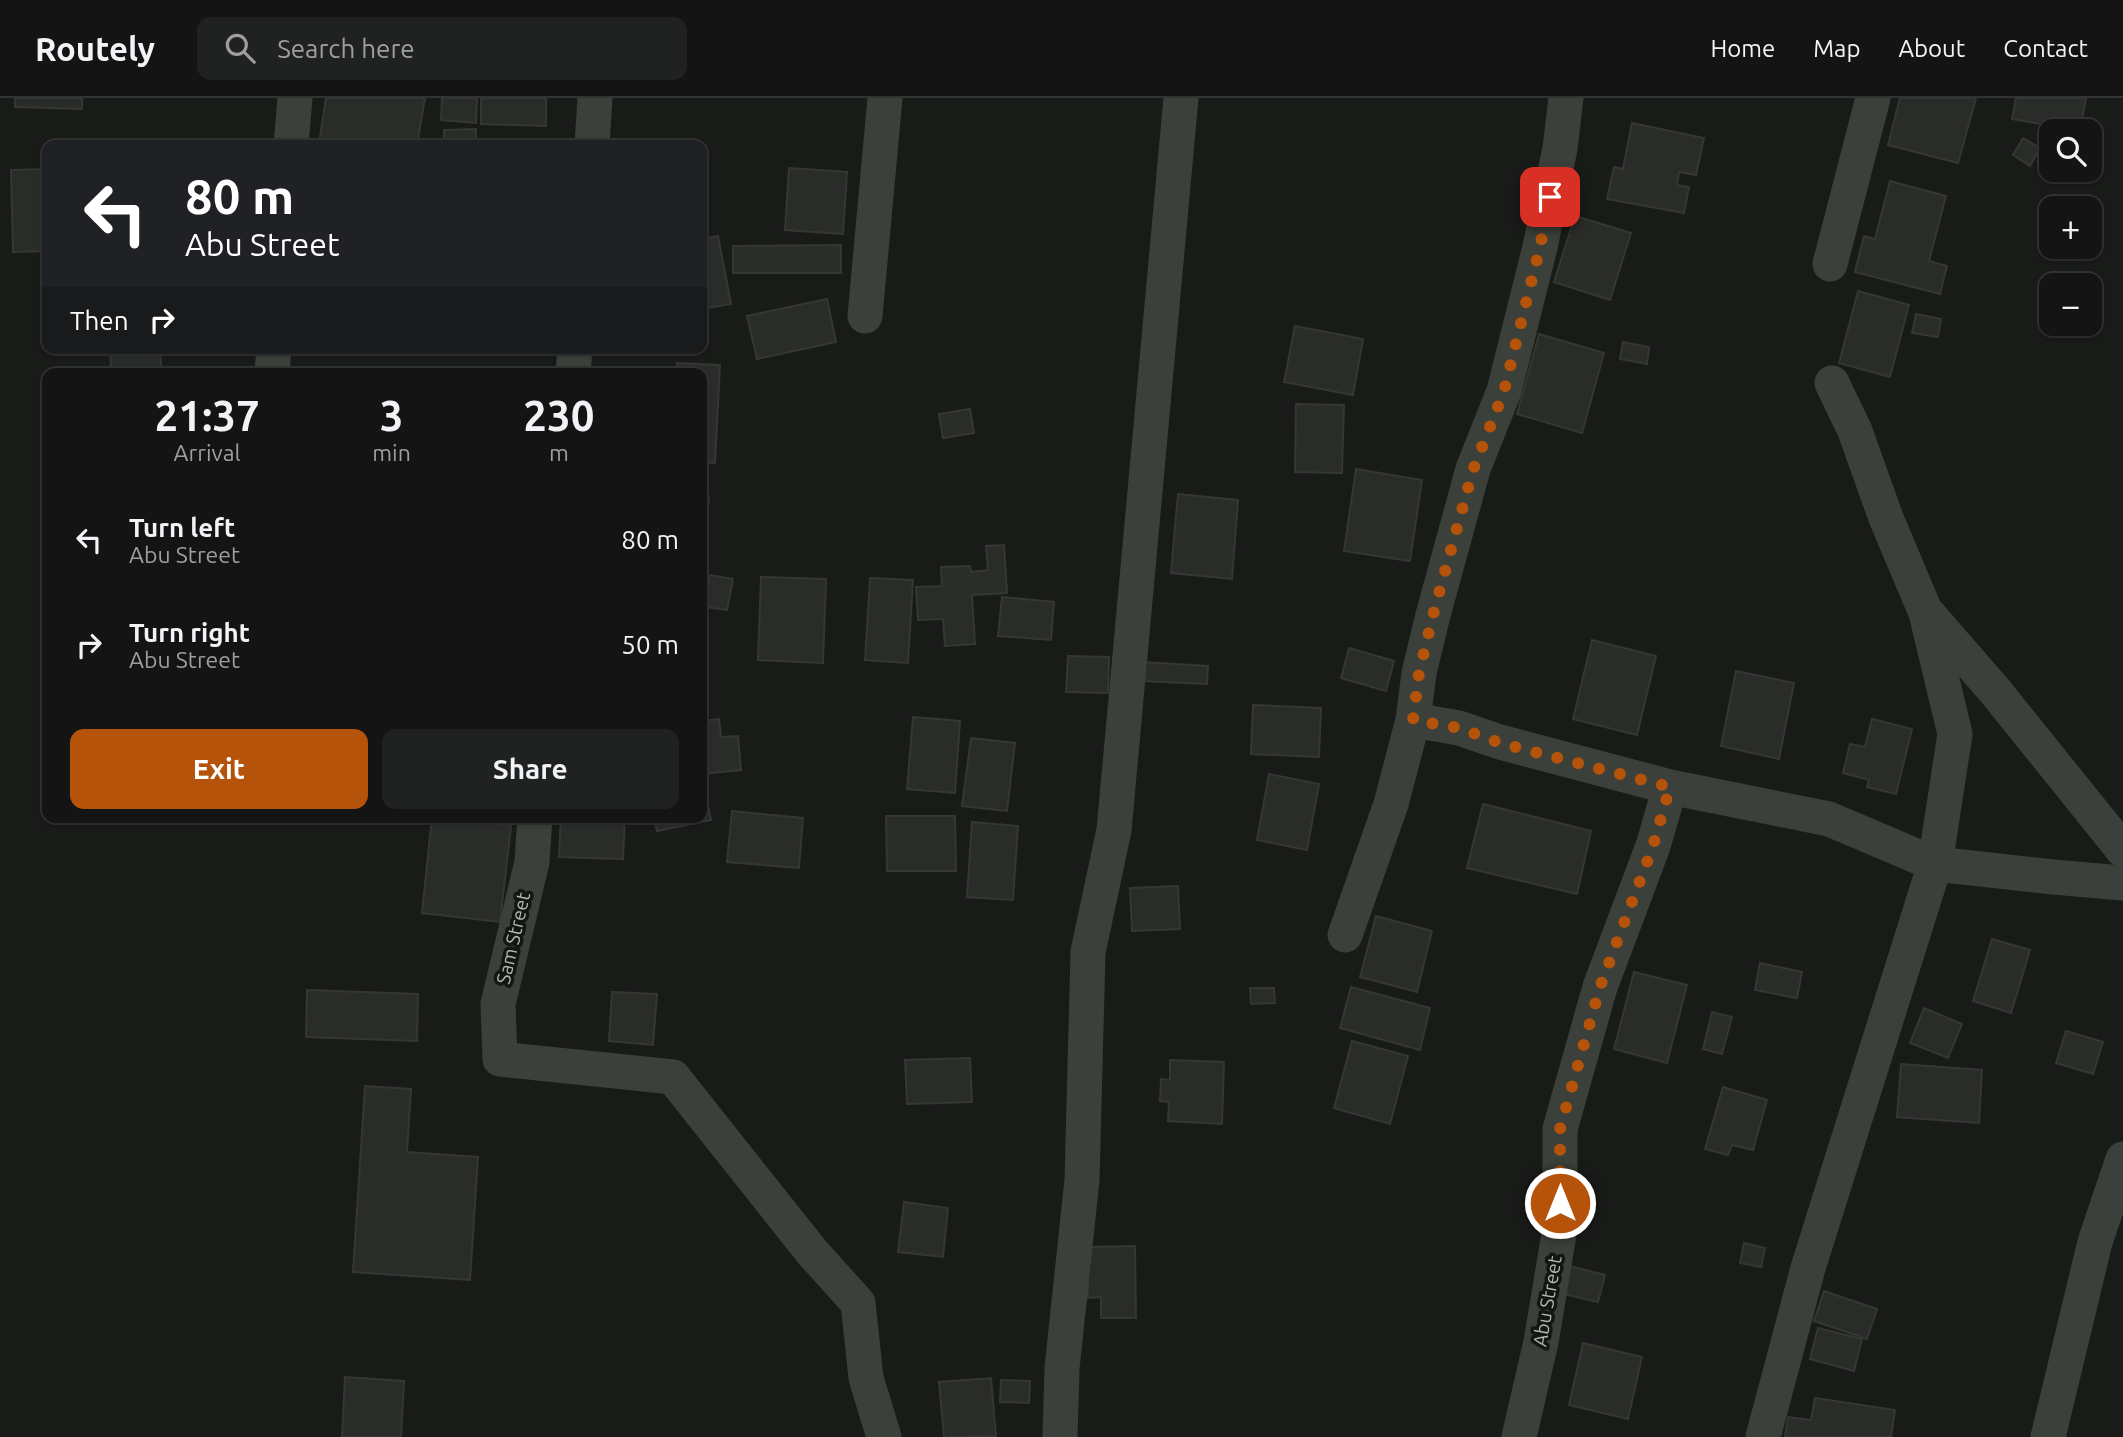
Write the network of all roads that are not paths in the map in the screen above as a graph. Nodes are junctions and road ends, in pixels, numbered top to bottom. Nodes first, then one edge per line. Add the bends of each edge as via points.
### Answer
1 (295, 98) edge
2 (595, 98) edge
3 (886, 98) edge
4 (1181, 98) edge
5 (1566, 98) edge
6 (1873, 98) edge
7 (291, 140) edge
8 (592, 140) edge
9 (1830, 264) dead end
10 (865, 316) dead end
11 (1832, 383) dead end
12 (1926, 612) junction
13 (1413, 720) junction
14 (1670, 787) junction
15 (534, 823) edge
16 (2123, 850) edge
17 (1935, 864) junction
18 (2123, 883) edge
19 (1345, 935) dead end
20 (2123, 1159) edge
21 (884, 1437) edge
22 (1060, 1437) edge
23 (1519, 1437) edge
24 (1763, 1437) edge
25 (2048, 1437) edge

1 - 7 street
2 - 8 street
3 - 10 street
4 - 22 street via 1114,830 1088,952 1082,1180 1062,1368
5 - 13 street via 1540,247 1504,391 1473,470 1433,615
6 - 9 street
11 - 12 street
12 - 16 street
12 - 17 street via 1955,734
13 - 14 street via 1459,728
13 - 19 street via 1391,804
14 - 17 street via 1829,819
14 - 23 street, Abu Street via 1600,987 1560,1129 1560,1228
15 - 21 street, Sam Street via 531,862 498,1004 500,1059 673,1077 858,1303 866,1378
17 - 18 street
17 - 24 street via 1808,1268
20 - 25 street via 2095,1242

